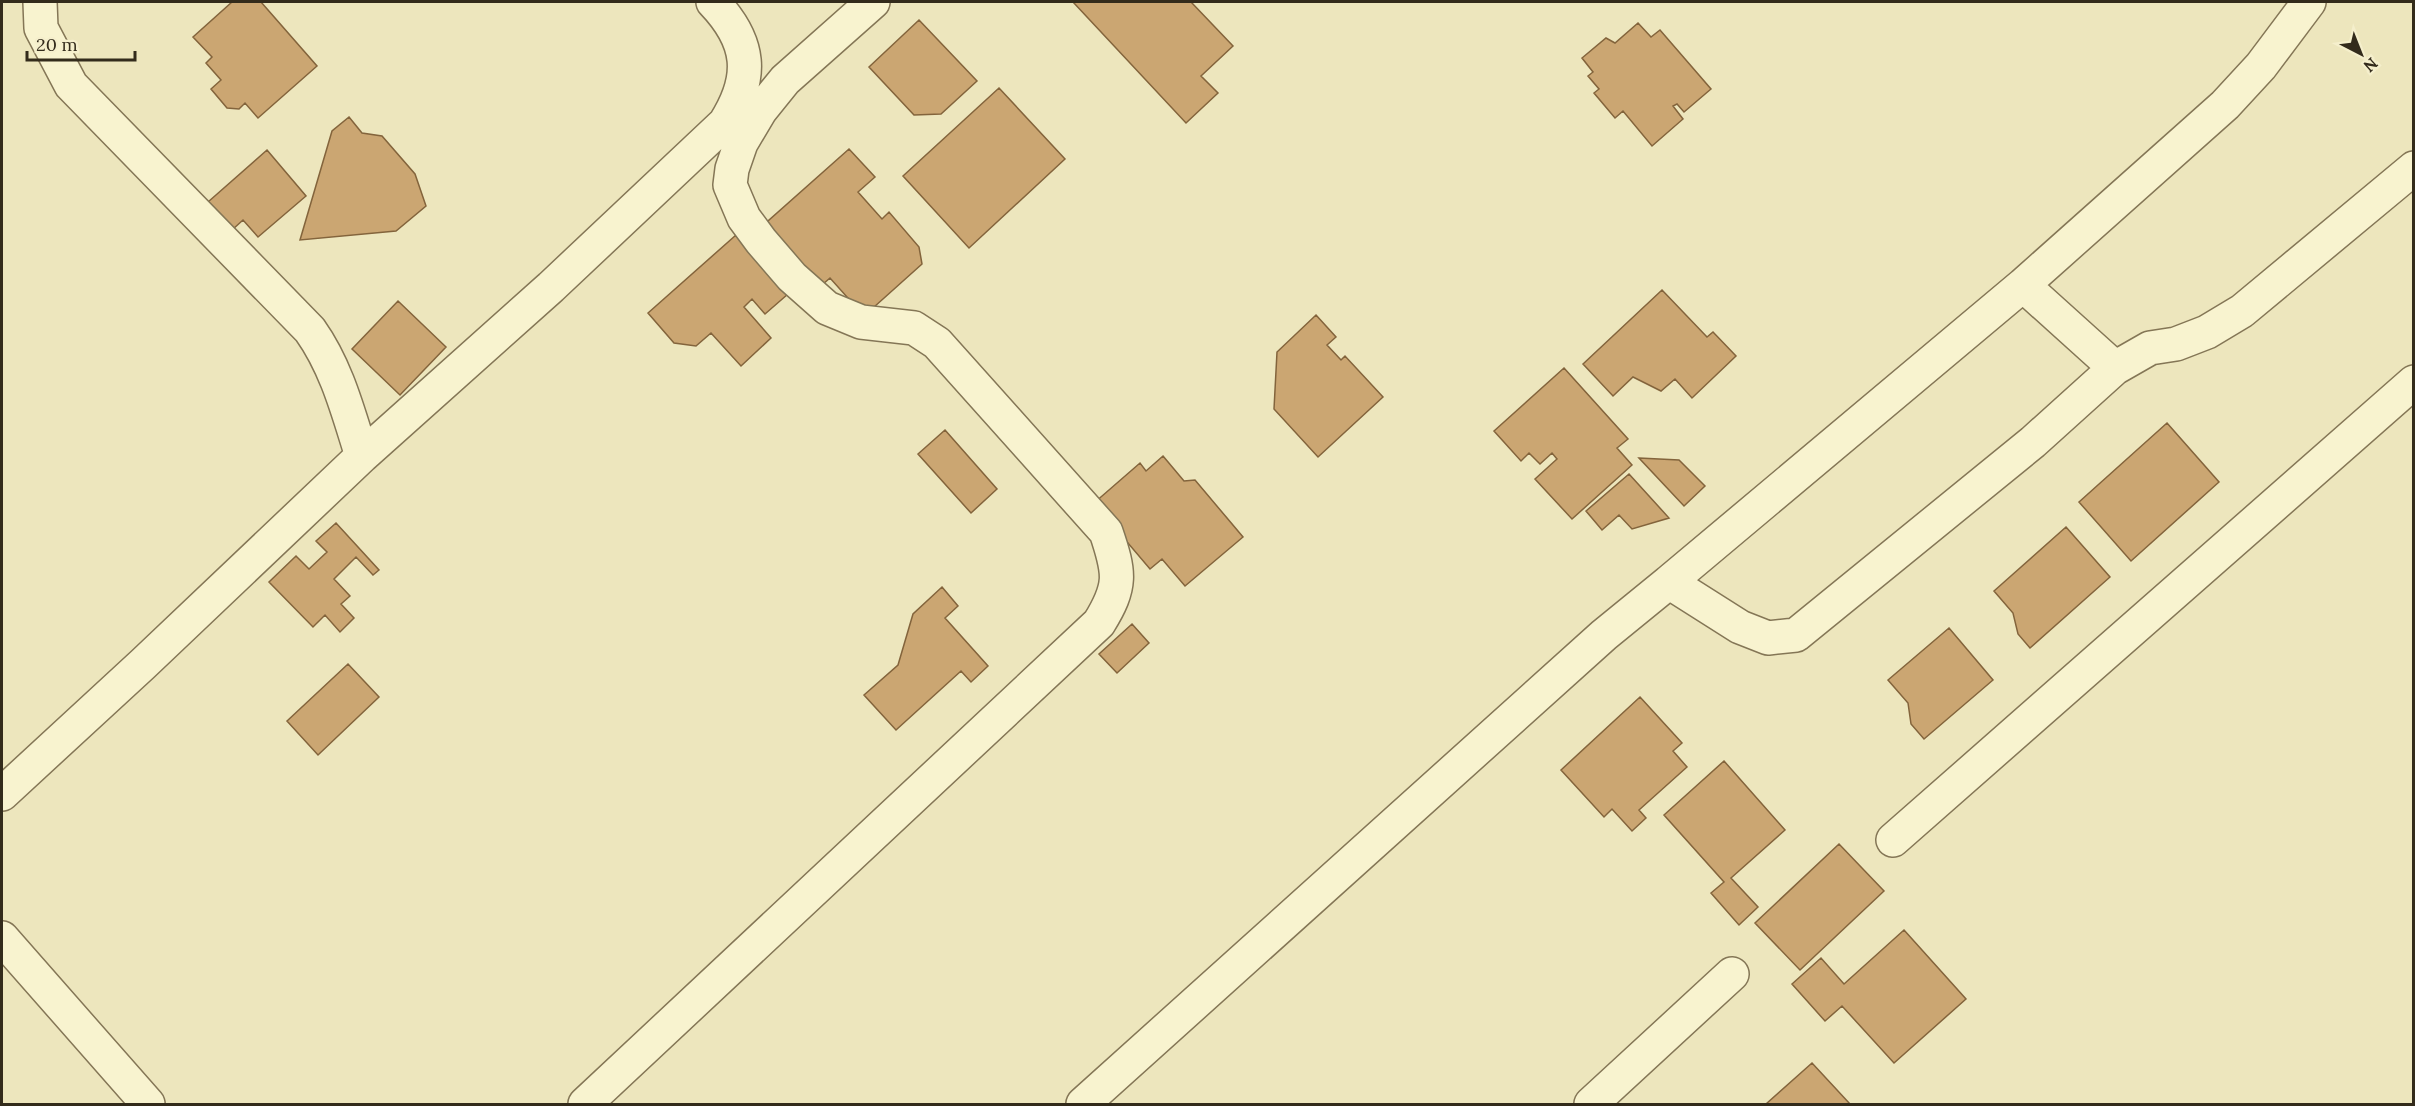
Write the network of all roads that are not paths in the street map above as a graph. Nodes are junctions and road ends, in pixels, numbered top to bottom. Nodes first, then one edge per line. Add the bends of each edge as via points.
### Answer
1 (40, 2) edge
2 (713, 2) edge
3 (873, 2) edge
4 (2309, 2) edge
5 (2414, 168) edge
6 (2023, 285) junction
7 (2115, 368) junction
8 (2414, 381) edge
9 (362, 456) junction
10 (1669, 582) junction
11 (2, 794) edge
12 (1893, 840) dead end
13 (2, 938) edge
14 (1731, 974) dead end
15 (148, 1104) edge
16 (585, 1104) edge
17 (1083, 1104) edge
18 (1591, 1104) edge

1 - 9 street via 41,28 71,85 310,330 325,351
2 - 9 street via 739,36 744,60 739,101 725,123 551,287
3 - 16 street via 784,80 760,111 741,143 732,169 730,185 736,202 761,241 792,277 827,308 861,322 914,328 936,343 1106,532 1117,578 1114,599 1100,623
4 - 6 street via 2261,66 2225,105
5 - 7 street via 2242,311 2207,332 2176,344 2150,348
6 - 7 street
6 - 10 street
7 - 10 street via 2033,442 1796,635 1768,638 1740,627
8 - 12 street
9 - 11 street
10 - 17 street via 1604,635
13 - 15 street
14 - 18 street

